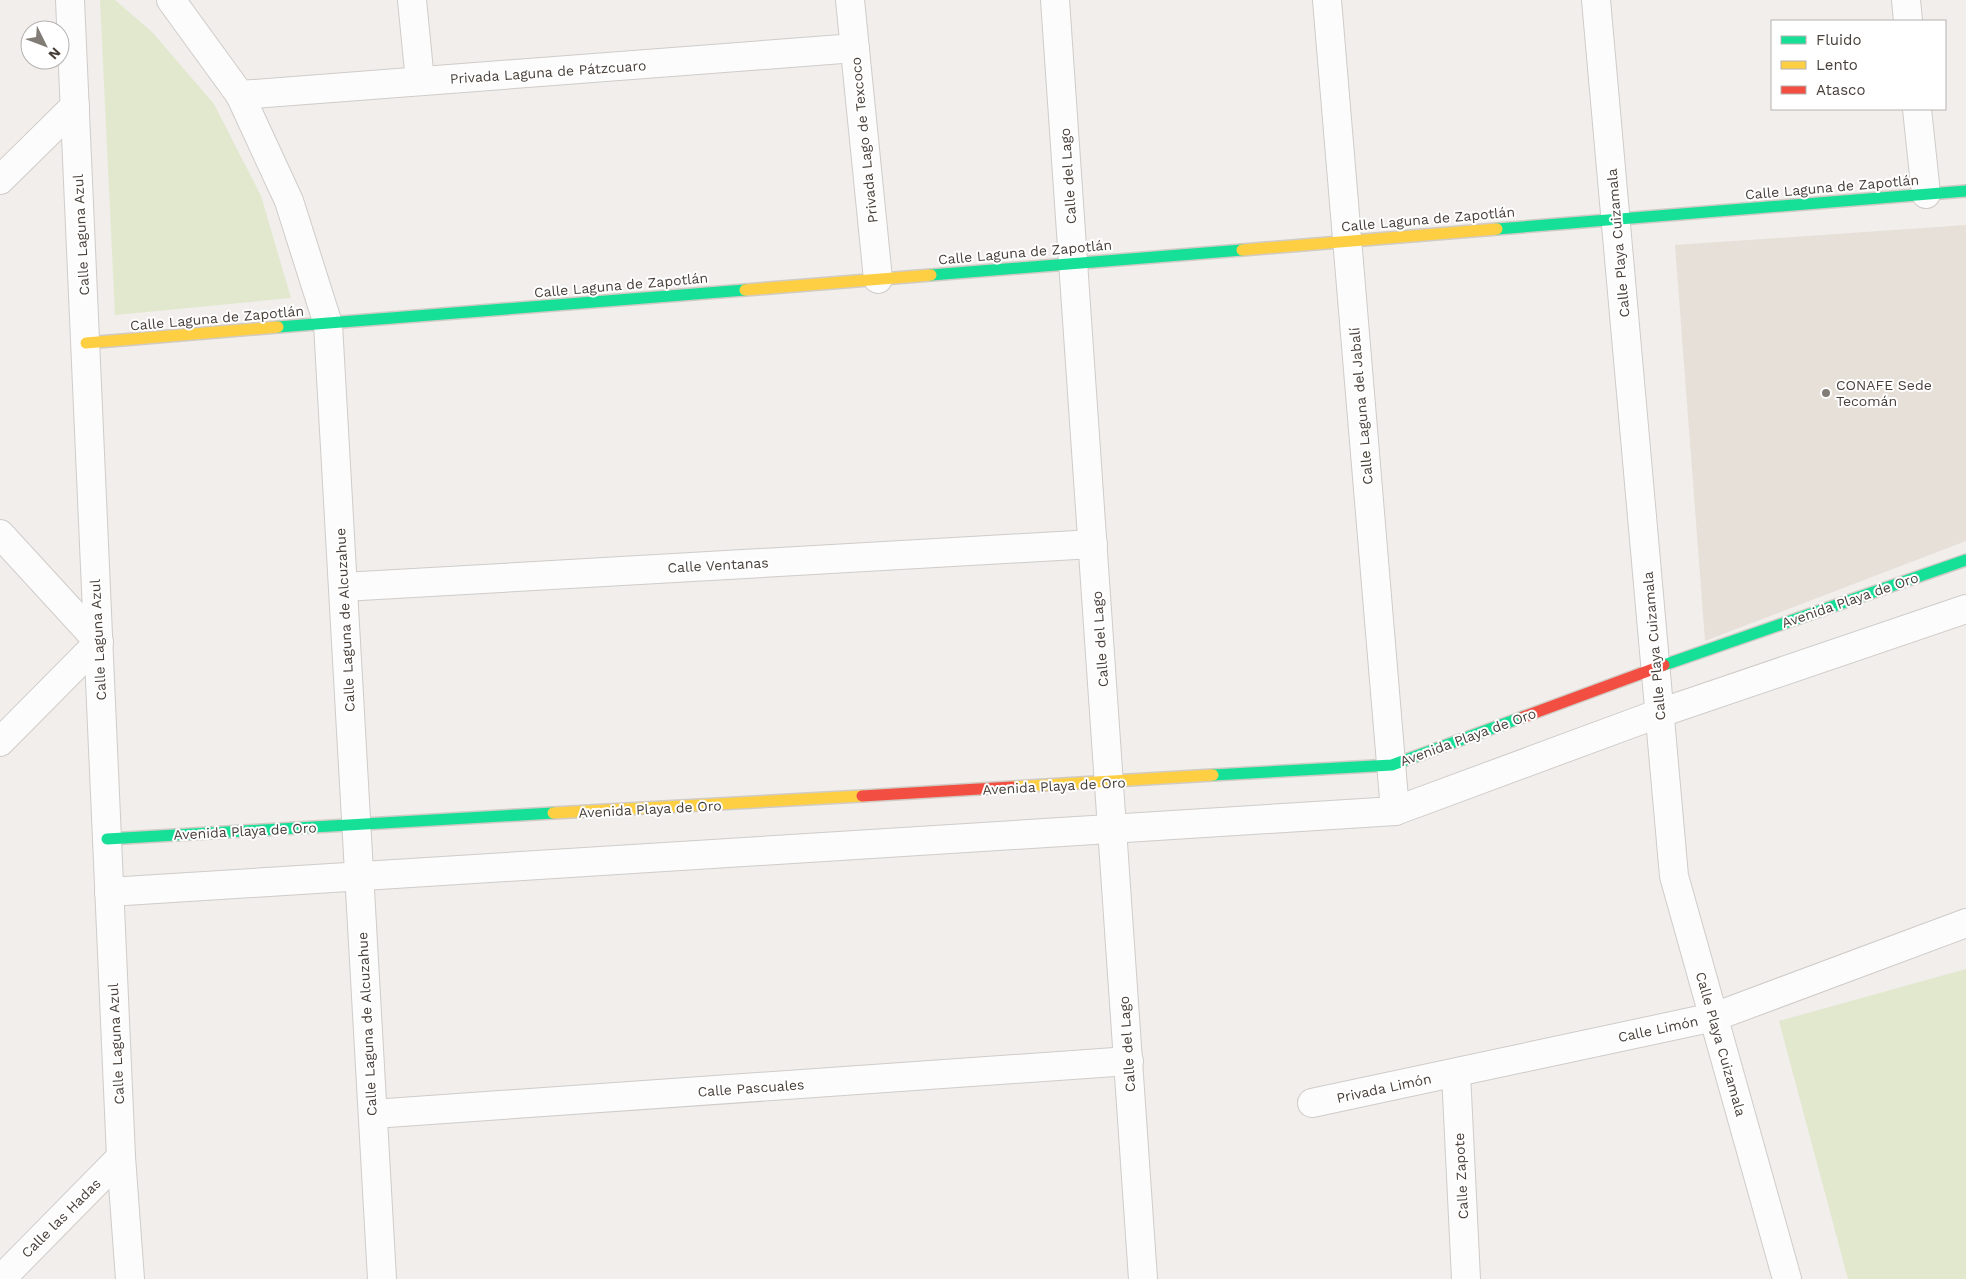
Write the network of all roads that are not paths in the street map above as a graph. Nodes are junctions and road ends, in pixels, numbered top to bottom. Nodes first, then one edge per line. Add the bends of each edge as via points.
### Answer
1 (70, 0) edge
2 (170, 0) edge
3 (412, 0) edge
4 (850, 0) edge
5 (1056, 0) edge
6 (1327, 0) edge
7 (1596, 0) edge
8 (1906, 0) edge
9 (1908, 20) edge
10 (855, 48) junction
11 (420, 81) junction
12 (240, 95) junction
13 (75, 106) junction
14 (1917, 110) edge
15 (0, 180) edge
16 (1966, 191) edge
17 (1926, 194) junction
18 (1616, 220) junction
19 (1348, 241) junction
20 (1074, 263) junction
21 (878, 279) junction
22 (328, 324) junction
23 (86, 343) junction
24 (0, 534) edge
25 (1093, 544) junction
26 (1966, 560) edge
27 (343, 587) junction
28 (1966, 608) edge
29 (98, 642) junction
30 (1656, 668) junction
31 (1660, 713) junction
32 (0, 742) edge
33 (1392, 766) junction
34 (1109, 783) junction
35 (1395, 812) junction
36 (356, 825) junction
37 (1112, 830) junction
38 (107, 840) junction
39 (359, 875) junction
40 (109, 892) junction
41 (1966, 923) edge
42 (1714, 1017) junction
43 (1129, 1061) junction
44 (1456, 1073) junction
45 (1312, 1103) dead end
46 (372, 1114) junction
47 (121, 1157) junction
48 (11, 1267) edge
49 (130, 1279) edge
50 (382, 1279) edge
51 (1143, 1279) edge
52 (1466, 1279) edge
53 (1787, 1279) edge

1 - 13 street, Calle Laguna Azul
2 - 12 street, Calle Laguna de Alcuzahue
3 - 11 street
4 - 10 street, Privada Lago de Texcoco
5 - 20 street, Calle del Lago
6 - 19 street, Calle Laguna del Jabalí
7 - 18 street, Calle Playa Cuizamala
8 - 9 street
10 - 11 street, Privada Laguna de Pátzcuaro
10 - 21 street, Privada Lago de Texcoco
11 - 12 street, Privada Laguna de Pátzcuaro
12 - 22 street, Calle Laguna de Alcuzahue via 289,201
13 - 15 street
13 - 23 street, Calle Laguna Azul
14 - 17 street
16 - 17 street, Calle Laguna de Zapotlán
17 - 18 street, Calle Laguna de Zapotlán
18 - 19 street, Calle Laguna de Zapotlán
18 - 30 street, Calle Playa Cuizamala
19 - 20 street, Calle Laguna de Zapotlán
19 - 33 street, Calle Laguna del Jabalí
20 - 21 street, Calle Laguna de Zapotlán
20 - 25 street, Calle del Lago
21 - 22 street, Calle Laguna de Zapotlán
22 - 23 street, Calle Laguna de Zapotlán
22 - 27 street, Calle Laguna de Alcuzahue
23 - 29 street, Calle Laguna Azul
24 - 29 street
25 - 27 street, Calle Ventanas
25 - 34 street, Calle del Lago
26 - 30 street, Avenida Playa de Oro
27 - 36 street, Calle Laguna de Alcuzahue
28 - 31 street
29 - 32 street
29 - 38 street, Calle Laguna Azul
30 - 31 street, Calle Playa Cuizamala
30 - 33 street, Avenida Playa de Oro
31 - 35 street
31 - 42 street, Calle Playa Cuizamala via 1674,876
33 - 34 street, Avenida Playa de Oro
33 - 35 street, Calle Laguna del Jabalí
34 - 36 street, Avenida Playa de Oro
34 - 37 street, Calle del Lago
35 - 37 street
36 - 38 street, Avenida Playa de Oro
36 - 39 street, Calle Laguna de Alcuzahue
37 - 39 street
37 - 43 street, Calle del Lago
38 - 40 street, Calle Laguna Azul
39 - 40 street
39 - 46 street, Calle Laguna de Alcuzahue
40 - 47 street, Calle Laguna Azul
41 - 42 street, Calle Limón
42 - 44 street, Calle Limón
42 - 53 street, Calle Playa Cuizamala
43 - 46 street, Calle Pascuales
43 - 51 street, Calle del Lago
44 - 45 street, Privada Limón
44 - 52 street, Calle Zapote
46 - 50 street, Calle Laguna de Alcuzahue
47 - 48 street, Calle las Hadas
47 - 49 street, Calle Laguna Azul

